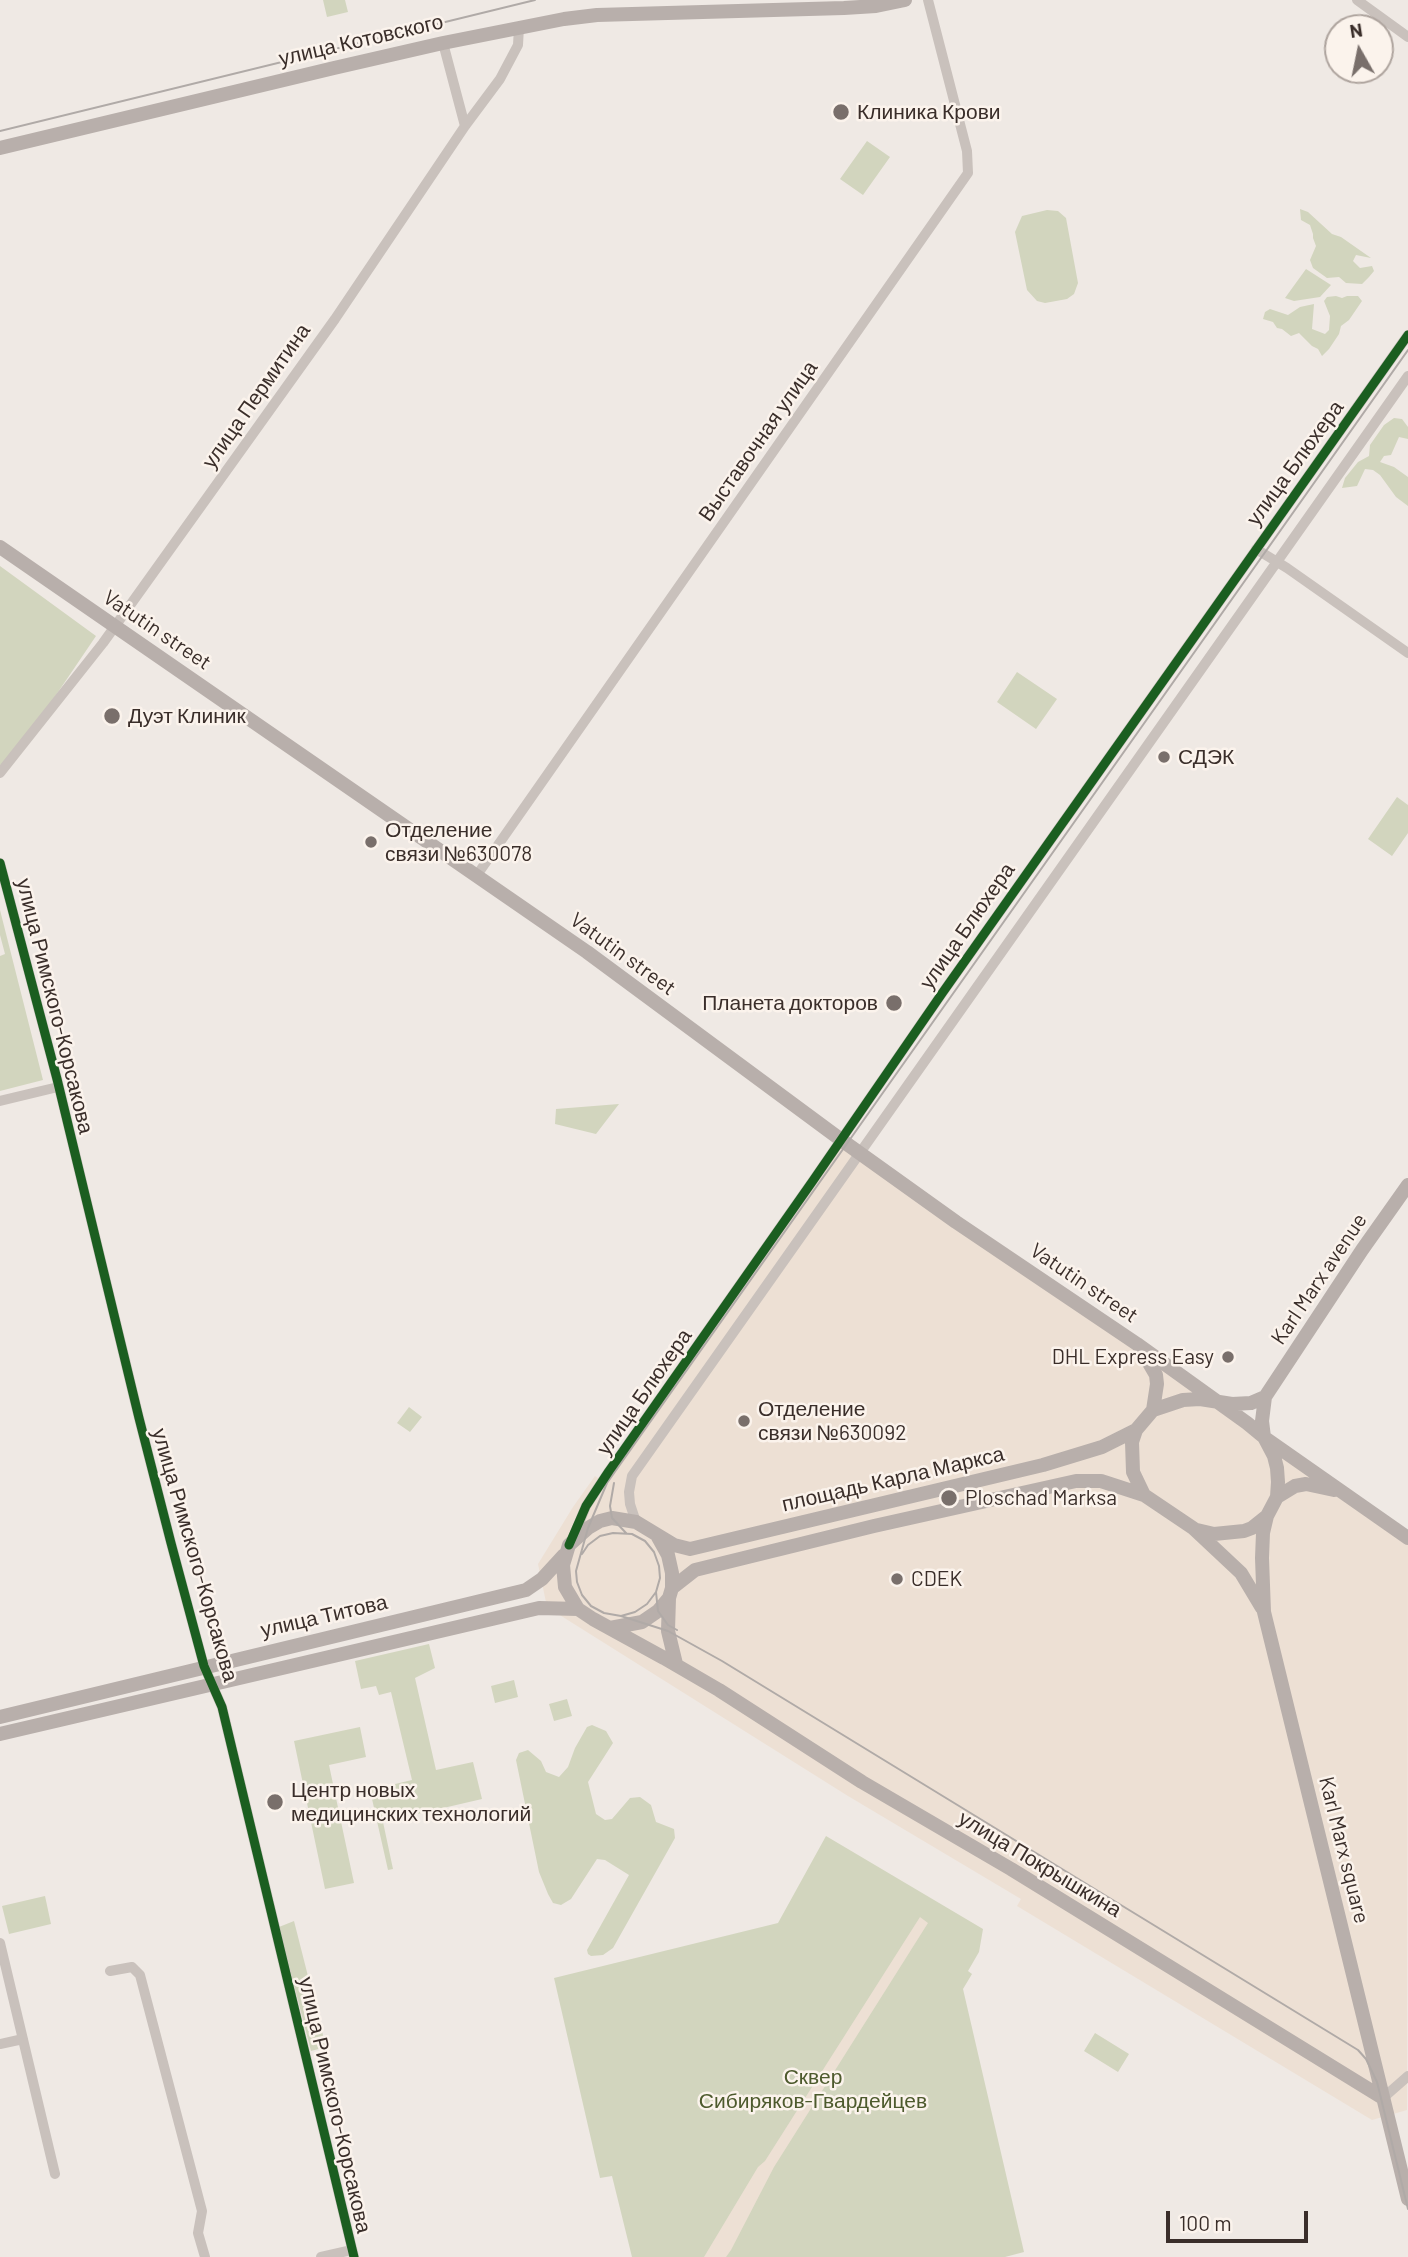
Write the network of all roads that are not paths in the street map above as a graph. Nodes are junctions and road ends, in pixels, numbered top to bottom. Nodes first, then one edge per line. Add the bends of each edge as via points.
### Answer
1 (905, 0) edge
2 (928, 0) edge
3 (1357, 0) edge
4 (519, 27) junction
5 (1408, 37) edge
6 (443, 43) junction
7 (465, 126) junction
8 (0, 148) edge
9 (1408, 335) edge
10 (1408, 376) edge
11 (0, 547) edge
12 (1256, 549) junction
13 (1277, 562) junction
14 (115, 626) junction
15 (1408, 653) edge
16 (0, 773) edge
17 (0, 863) edge
18 (477, 875) junction
19 (58, 1087) junction
20 (0, 1101) edge
21 (840, 1139) junction
22 (860, 1153) junction
23 (1408, 1185) edge
24 (1137, 1345) junction
25 (1265, 1397) junction
26 (1217, 1402) junction
27 (1153, 1410) junction
28 (1136, 1430) junction
29 (1264, 1437) junction
30 (1342, 1492) junction
31 (1144, 1496) junction
32 (1277, 1497) junction
33 (1267, 1517) junction
34 (636, 1522) junction
35 (1193, 1528) junction
36 (657, 1536) junction
37 (1408, 1538) edge
38 (567, 1550) junction
39 (671, 1593) junction
40 (578, 1609) junction
41 (1264, 1612) junction
42 (610, 1628) junction
43 (676, 1664) junction
44 (204, 1666) junction
45 (212, 1684) junction
46 (0, 1717) edge
47 (0, 1734) edge
48 (0, 1943) edge
49 (110, 1971) dead end
50 (23, 2039) junction
51 (0, 2044) edge
52 (1408, 2076) edge
53 (1383, 2098) junction
54 (55, 2174) dead end
55 (1408, 2199) edge
56 (353, 2253) edge
57 (205, 2257) edge
58 (321, 2257) edge

1 - 4 main road, улица Котовского via 844,8 597,15
2 - 18 street, Выставочная улица via 967,152 968,173
3 - 5 street
4 - 6 main road, улица Котовского
4 - 7 street, улица Пермитина via 518,45 500,79
6 - 7 street
6 - 8 main road, улица Котовского
7 - 14 street, улица Пермитина via 335,319
9 - 12 street, улица Блюхера
10 - 13 street, улица Блюхера
11 - 14 main road, Vatutin street
12 - 13 street
12 - 21 street, улица Блюхера
13 - 15 street
13 - 22 street, улица Блюхера
14 - 16 street, улица Пермитина
14 - 18 main road, Vatutin street
17 - 19 street, улица Римского-Корсакова
18 - 21 main road, Vatutin street
19 - 20 street
19 - 44 street, улица Римского-Корсакова
21 - 22 main road, Vatutin street
21 - 38 street, улица Блюхера via 609,1471 586,1506
22 - 24 main road, Vatutin street
22 - 34 street, улица Блюхера via 632,1476 630,1504
23 - 25 main road, Karl Marx avenue
24 - 26 main road, Vatutin street
24 - 27 main road via 1156,1375
25 - 26 main road via 1251,1403
25 - 29 main road
26 - 27 main road via 1183,1400
26 - 29 main road
27 - 28 main road
28 - 31 main road via 1133,1472
28 - 36 main road, площадь Карла Маркса via 1102,1447 1042,1465 690,1549
29 - 30 main road
29 - 32 main road via 1277,1468
30 - 32 main road via 1306,1484 1284,1490
30 - 37 main road
31 - 35 main road
31 - 39 main road, площадь Карла Маркса via 1101,1482 1076,1480 695,1570
32 - 33 main road
33 - 35 main road via 1244,1531 1214,1534
33 - 41 main road via 1262,1558
34 - 36 main road
34 - 38 main road via 600,1521
35 - 41 main road via 1241,1573
36 - 39 main road via 668,1555
38 - 40 main road via 565,1587
38 - 44 main road, улица Титова via 526,1590
39 - 42 main road via 658,1611 642,1622
39 - 43 main road via 668,1631
40 - 42 main road
40 - 45 main road, улица Титова via 539,1608
41 - 53 main road, Karl Marx square
42 - 43 main road, улица Покрышкина
43 - 53 main road, улица Покрышкина
44 - 45 street, улица Римского-Корсакова
44 - 46 main road, улица Титова
45 - 47 main road, улица Титова
45 - 56 street, улица Римского-Корсакова via 225,1720
48 - 50 street
49 - 57 street via 132,1967 140,1975 202,2211 198,2233
50 - 51 street
50 - 54 street
52 - 53 street
53 - 55 main road, Karl Marx square
56 - 58 street

